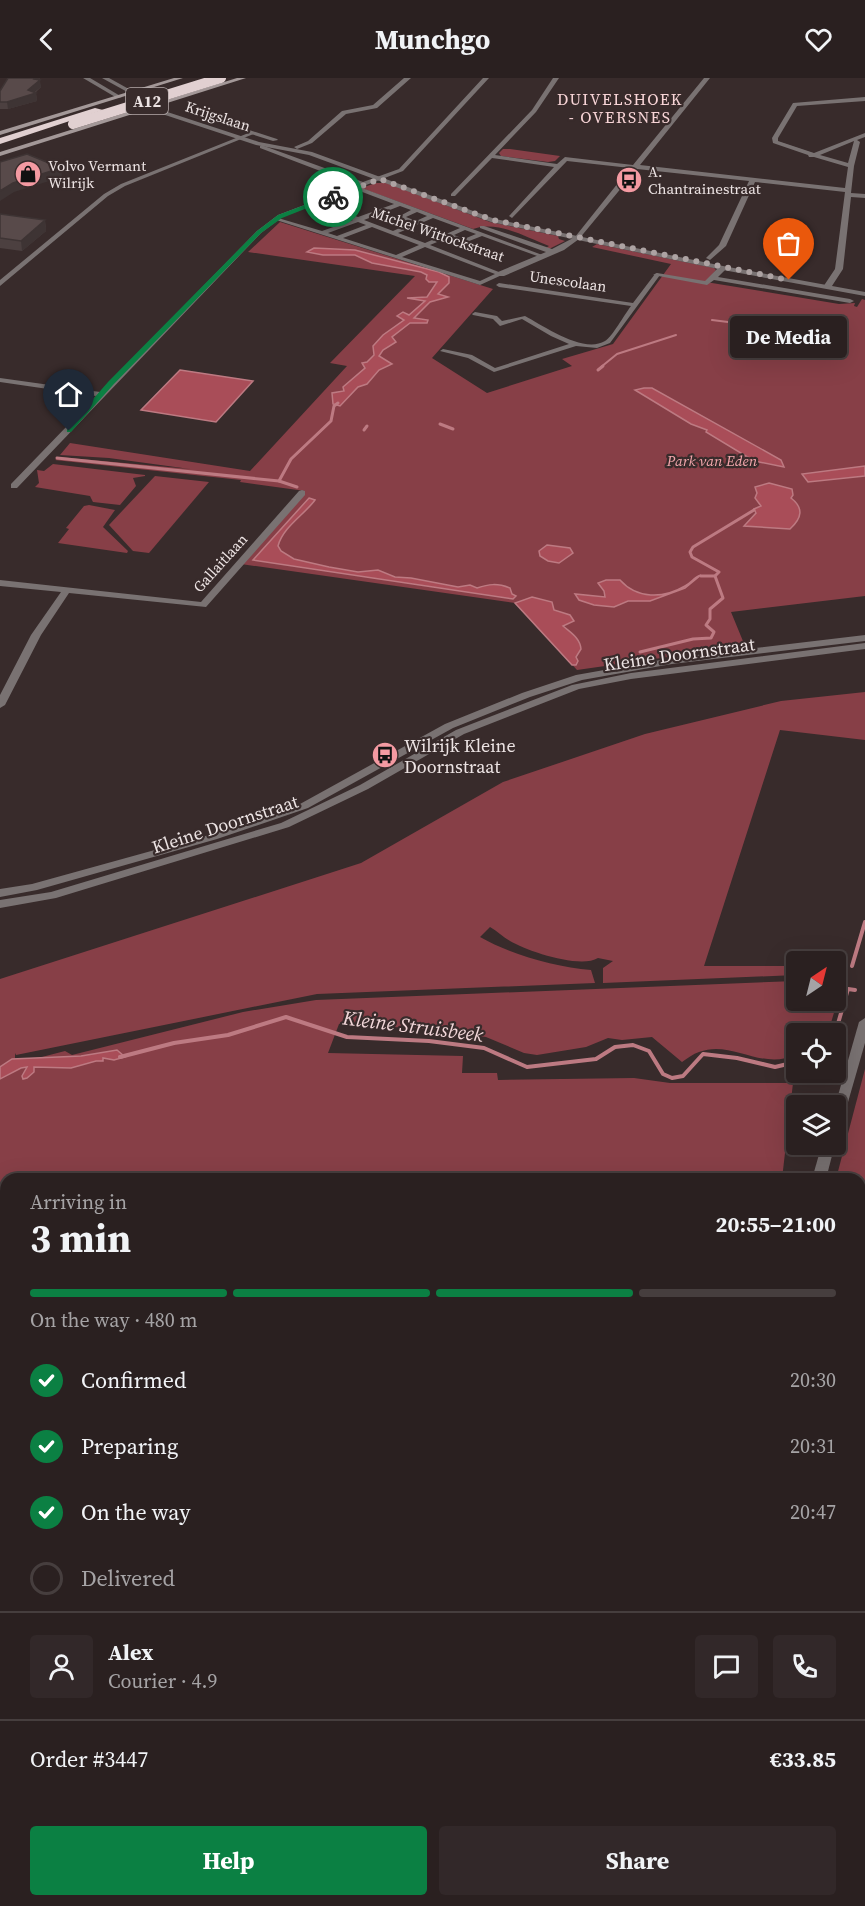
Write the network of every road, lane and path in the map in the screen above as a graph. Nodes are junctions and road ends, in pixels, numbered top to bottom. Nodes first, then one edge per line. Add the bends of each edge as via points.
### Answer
1 (86, 78) edge
2 (105, 78) edge
3 (180, 78) edge
4 (202, 78) edge
5 (221, 78) edge
6 (243, 78) edge
7 (408, 78) edge
8 (486, 78) edge
9 (556, 78) edge
10 (707, 78) edge
11 (133, 93) junction
12 (119, 97) junction
13 (865, 99) edge
14 (162, 104) junction
15 (93, 105) junction
16 (149, 108) junction
17 (111, 119) junction
18 (68, 123) junction
19 (0, 133) edge
20 (253, 133) junction
21 (865, 135) edge
22 (240, 138) junction
23 (0, 141) edge
24 (860, 141) edge
25 (0, 147) edge
26 (262, 147) dead end
27 (297, 147) junction
28 (310, 153) junction
29 (0, 154) edge
30 (489, 156) junction
31 (811, 156) junction
32 (557, 166) junction
33 (851, 166) junction
34 (635, 167) junction
35 (380, 179) junction
36 (753, 180) junction
37 (361, 186) junction
38 (749, 188) junction
39 (848, 194) junction
40 (453, 195) dead end
41 (865, 196) edge
42 (315, 203) junction
43 (399, 204) junction
44 (417, 210) junction
45 (433, 216) junction
46 (512, 216) dead end
47 (276, 219) junction
48 (358, 220) junction
49 (417, 223) junction
50 (371, 225) junction
51 (465, 228) junction
52 (482, 230) junction
53 (392, 232) junction
54 (323, 233) junction
55 (449, 235) junction
56 (337, 238) junction
57 (577, 238) junction
58 (424, 245) junction
59 (552, 252) junction
60 (398, 256) junction
61 (542, 256) junction
62 (710, 258) dead end
63 (723, 268) junction
64 (501, 274) junction
65 (657, 274) joint
66 (713, 278) junction
67 (0, 284) edge
68 (499, 285) dead end
69 (827, 287) junction
70 (865, 294) edge
71 (850, 301) dead end
72 (634, 305) junction
73 (475, 314) dead end
74 (575, 344) junction
75 (443, 351) dead end
76 (0, 380) edge
77 (103, 395) junction
78 (14, 486) dead end
79 (302, 493) dead end
80 (0, 583) edge
81 (67, 590) junction
82 (865, 638) edge
83 (865, 646) edge
84 (0, 705) edge
85 (0, 893) edge
86 (0, 904) edge
87 (865, 1022) edge
88 (844, 1095) edge
89 (826, 1155) edge
90 (821, 1173) edge

1 - 12 street
2 - 11 street
3 - 11 main road
4 - 18 highway, A12
5 - 18 highway, A12, bridge
6 - 14 main road
7 - 27 street via 375,107 344,112 310,142
8 - 35 street via 404,168
9 - 30 street via 534,111
10 - 34 street
11 - 12 main road
11 - 14 main road, Krijgslaan
12 - 15 main road
12 - 16 main road, Krijgslaan
13 - 31 street via 794,105 775,142
14 - 16 main road
14 - 20 street, Krijgslaan
15 - 17 main road via 117,111
15 - 19 main road
16 - 17 main road
16 - 22 street, Krijgslaan
17 - 29 main road
18 - 23 highway, A12
18 - 25 highway, A12
20 - 22 street
20 - 27 street, Krijgslaan
21 - 24 street
22 - 28 street, Krijgslaan
22 - 67 street via 123,184
24 - 31 street
24 - 33 street
26 - 37 street, Krijgslaan
27 - 28 street, Krijgslaan
28 - 35 street, Krijgslaan
30 - 32 street
30 - 40 street
31 - 33 street
32 - 34 street via 563,159 570,159
32 - 46 street
33 - 39 street
34 - 36 street
34 - 57 street
35 - 37 street
35 - 57 street, Krijgslaan via 493,220
36 - 38 street
36 - 39 street
37 - 42 street
37 - 43 street via 359,189
38 - 39 street
38 - 62 street via 722,246
39 - 41 street
39 - 69 street via 839,269
42 - 47 street
42 - 48 street, Michel Wittockstraat
43 - 44 street
43 - 48 street
44 - 45 street
44 - 49 street via 400,217
45 - 49 street
45 - 51 street
47 - 54 street
47 - 77 street
48 - 50 street, Michel Wittockstraat
48 - 54 street
49 - 53 street
50 - 53 street, Michel Wittockstraat
50 - 56 street
51 - 52 street
51 - 55 street
52 - 55 street via 464,241
52 - 59 street
52 - 61 street
53 - 58 street, Michel Wittockstraat
54 - 56 street
55 - 58 street
56 - 60 street
57 - 59 street
57 - 63 street, Krijgslaan
58 - 60 street
58 - 64 street, Michel Wittockstraat
59 - 61 street, Michel Wittockstraat
60 - 64 street via 480,283
61 - 64 street, Michel Wittockstraat
63 - 66 street
63 - 69 street, Krijgslaan
65 - 66 street via 707,283
65 - 72 street
66 - 71 street
68 - 72 street, Unescolaan
69 - 70 street, Krijgslaan
72 - 74 street via 608,342 597,346
73 - 74 street via 495,317 500,324 523,317
74 - 75 street via 494,370 470,356
76 - 77 street
77 - 78 street
79 - 81 street, Gallaitlaan via 203,605
80 - 81 street
81 - 84 street via 36,635
82 - 85 street, Kleine Doornstraat via 672,661 580,677 449,726 341,787 273,817 213,837
83 - 86 street, Kleine Doornstraat via 631,676 576,687 460,732 354,792 285,825 52,896
87 - 88 street
89 - 90 street

